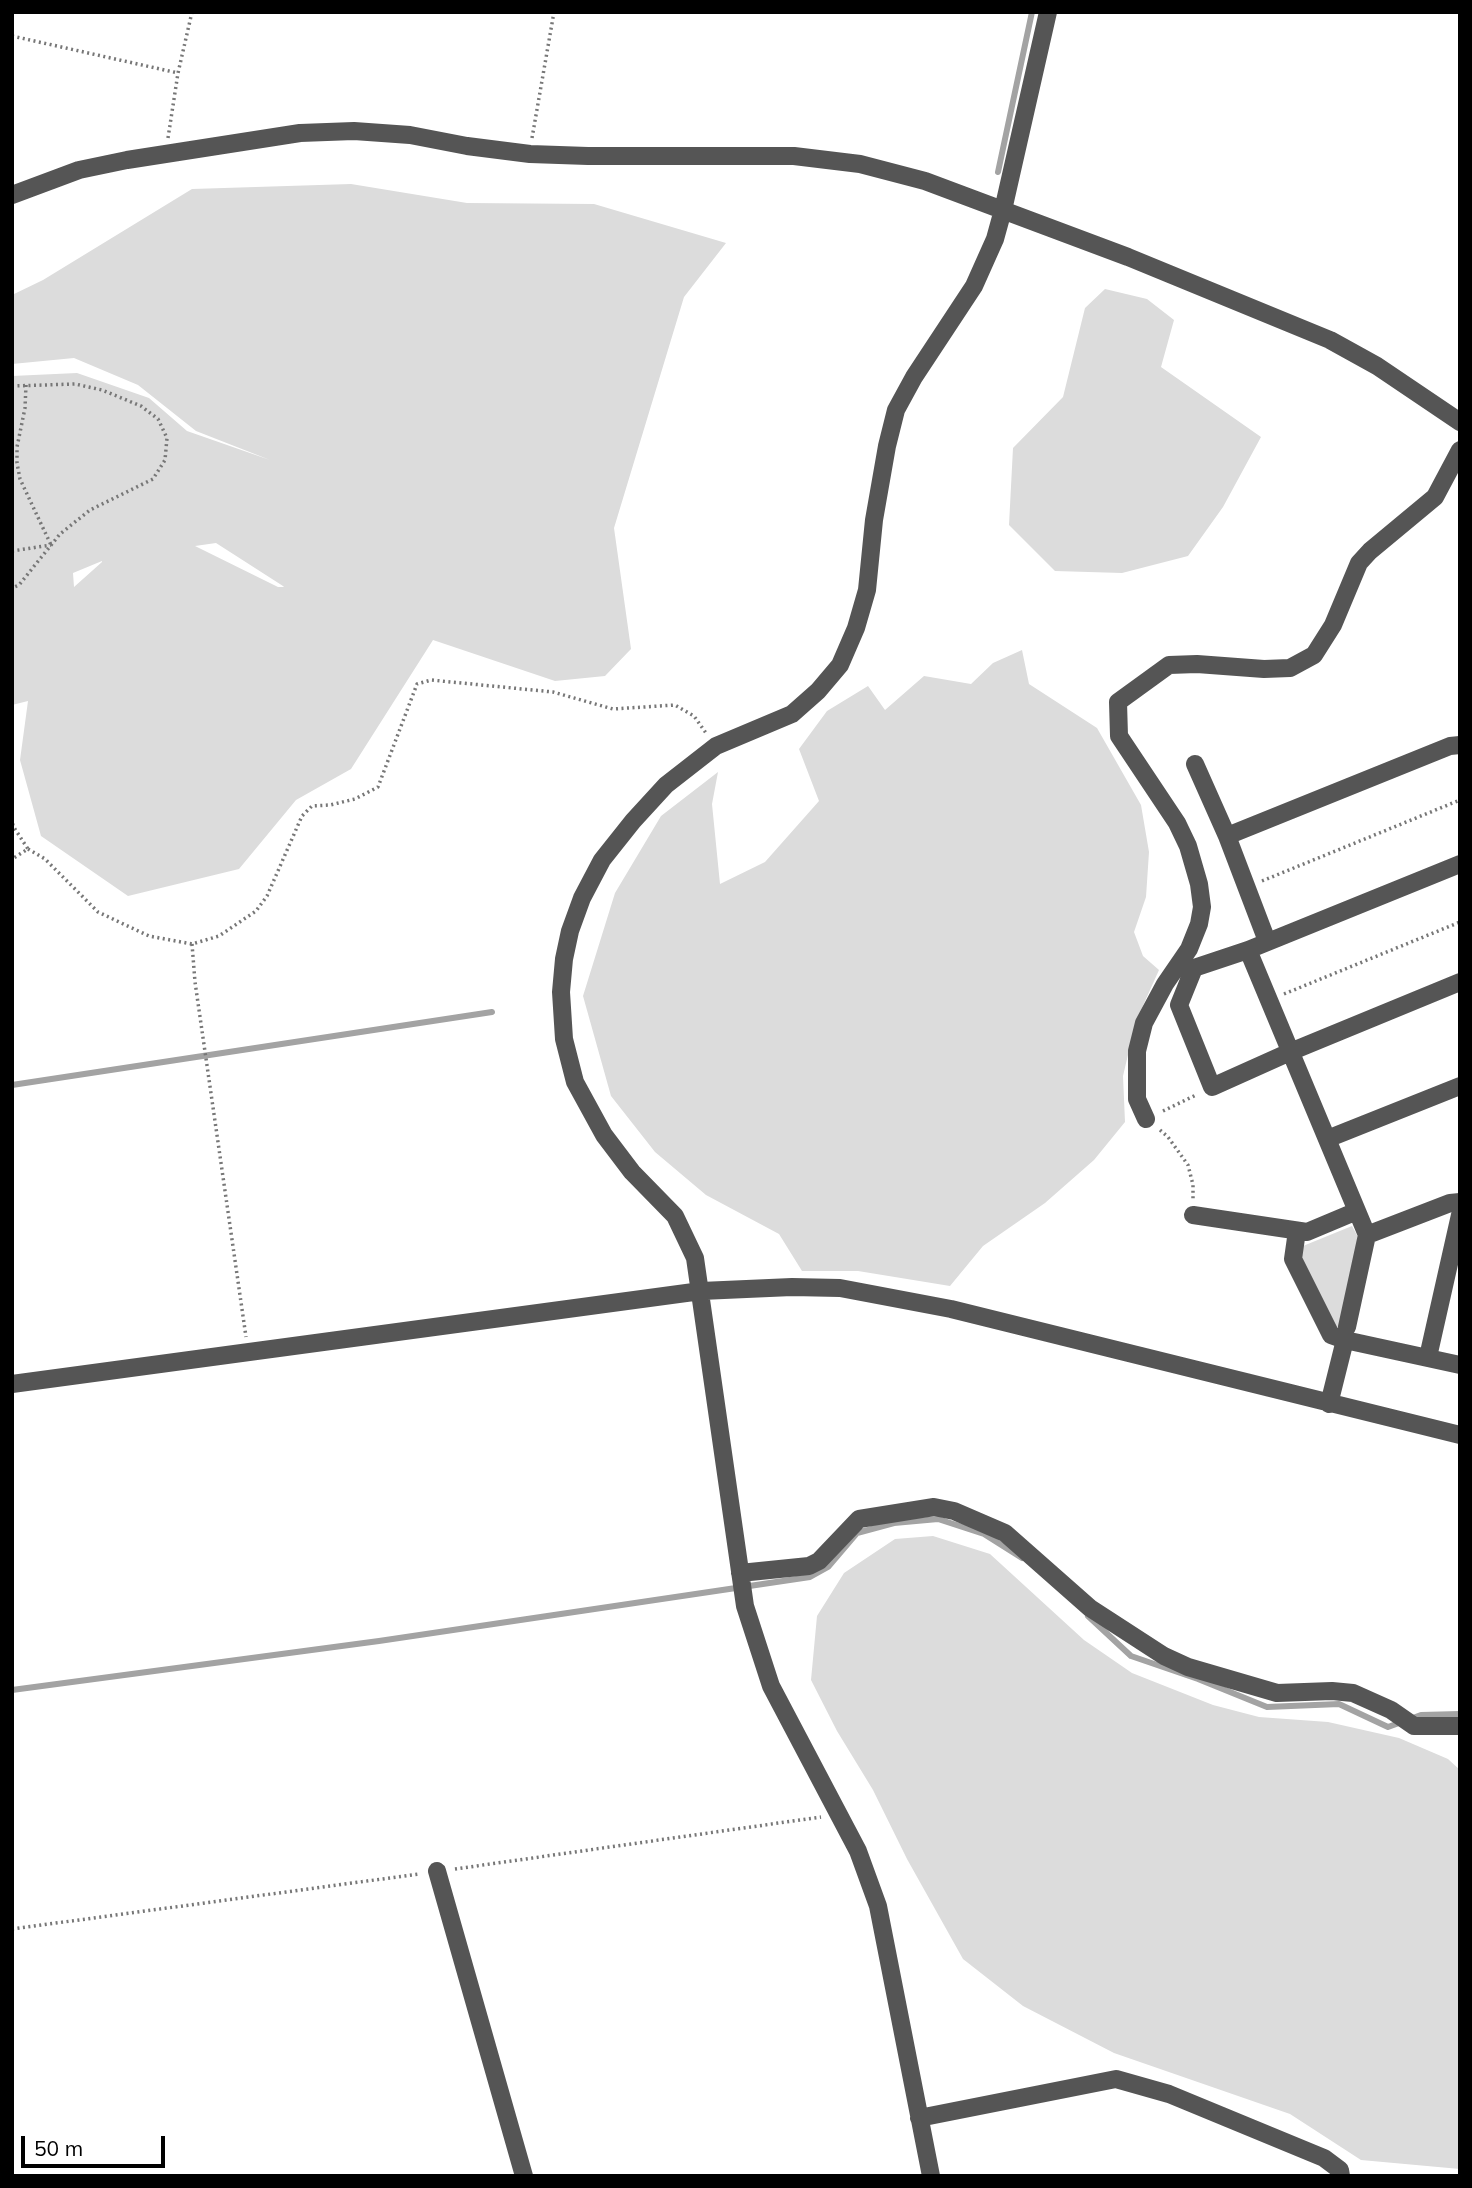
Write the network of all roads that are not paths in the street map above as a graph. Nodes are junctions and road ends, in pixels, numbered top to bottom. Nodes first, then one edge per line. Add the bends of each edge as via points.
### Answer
1 (1048, 12) edge
2 (12, 195) edge
3 (1003, 210) junction
4 (1460, 422) edge
5 (1460, 450) edge
6 (1460, 745) edge
7 (1195, 764) dead end
8 (1227, 836) junction
9 (1460, 864) edge
10 (1267, 941) junction
11 (1248, 950) junction
12 (1460, 982) edge
13 (1290, 1052) junction
14 (1460, 1086) edge
15 (1146, 1119) road end
16 (1327, 1139) junction
17 (1460, 1202) edge
18 (1357, 1211) junction
19 (1460, 1215) edge
20 (1193, 1216) road end
21 (1297, 1231) junction
22 (1367, 1235) junction
23 (1455, 1260) edge
24 (701, 1291) junction
25 (1346, 1333) junction
26 (1428, 1357) junction
27 (1460, 1365) edge
28 (12, 1384) edge
29 (1329, 1404) junction
30 (1460, 1436) edge
31 (741, 1582) junction
32 (1460, 1726) edge
33 (437, 1871) dead end
34 (919, 2118) junction
35 (524, 2176) edge
36 (930, 2176) edge
37 (1341, 2176) edge

1 - 3 street
2 - 3 street via 79,170 300,133 354,131 530,154 794,156 847,162 925,181
3 - 4 street via 1330,340
3 - 24 street via 974,286 896,410 874,520 867,590 840,665 792,714 716,746 666,785 602,860 570,931 561,992 564,1039 575,1082 604,1135 675,1216 695,1258
5 - 15 street via 1435,497 1359,563 1334,625 1314,655 1290,668 1169,665 1118,702 1119,736 1177,822 1188,846 1202,907 1189,949 1144,1023 1137,1051 1137,1099
6 - 8 street
7 - 8 street
8 - 10 street
9 - 10 street
10 - 11 street
11 - 13 street
11 - 13 street via 1194,968 1179,1005 1212,1087
12 - 13 street
13 - 16 street
14 - 16 street
16 - 18 street
17 - 22 street
18 - 21 street via 1307,1232
18 - 22 street
19 - 23 street
20 - 21 street
21 - 25 street via 1293,1259 1331,1335
22 - 25 street
23 - 26 street
24 - 28 street
24 - 29 street via 840,1288 951,1308
24 - 31 street
25 - 26 street
25 - 29 street
26 - 27 street
29 - 30 street
31 - 32 street via 819,1561 859,1519 934,1507 954,1511 1005,1533 1090,1608 1188,1667 1277,1693 1353,1693 1414,1726
31 - 34 street via 771,1686 858,1851 877,1906
33 - 35 street
34 - 36 street
34 - 37 street via 1116,2079 1170,2094 1324,2158

